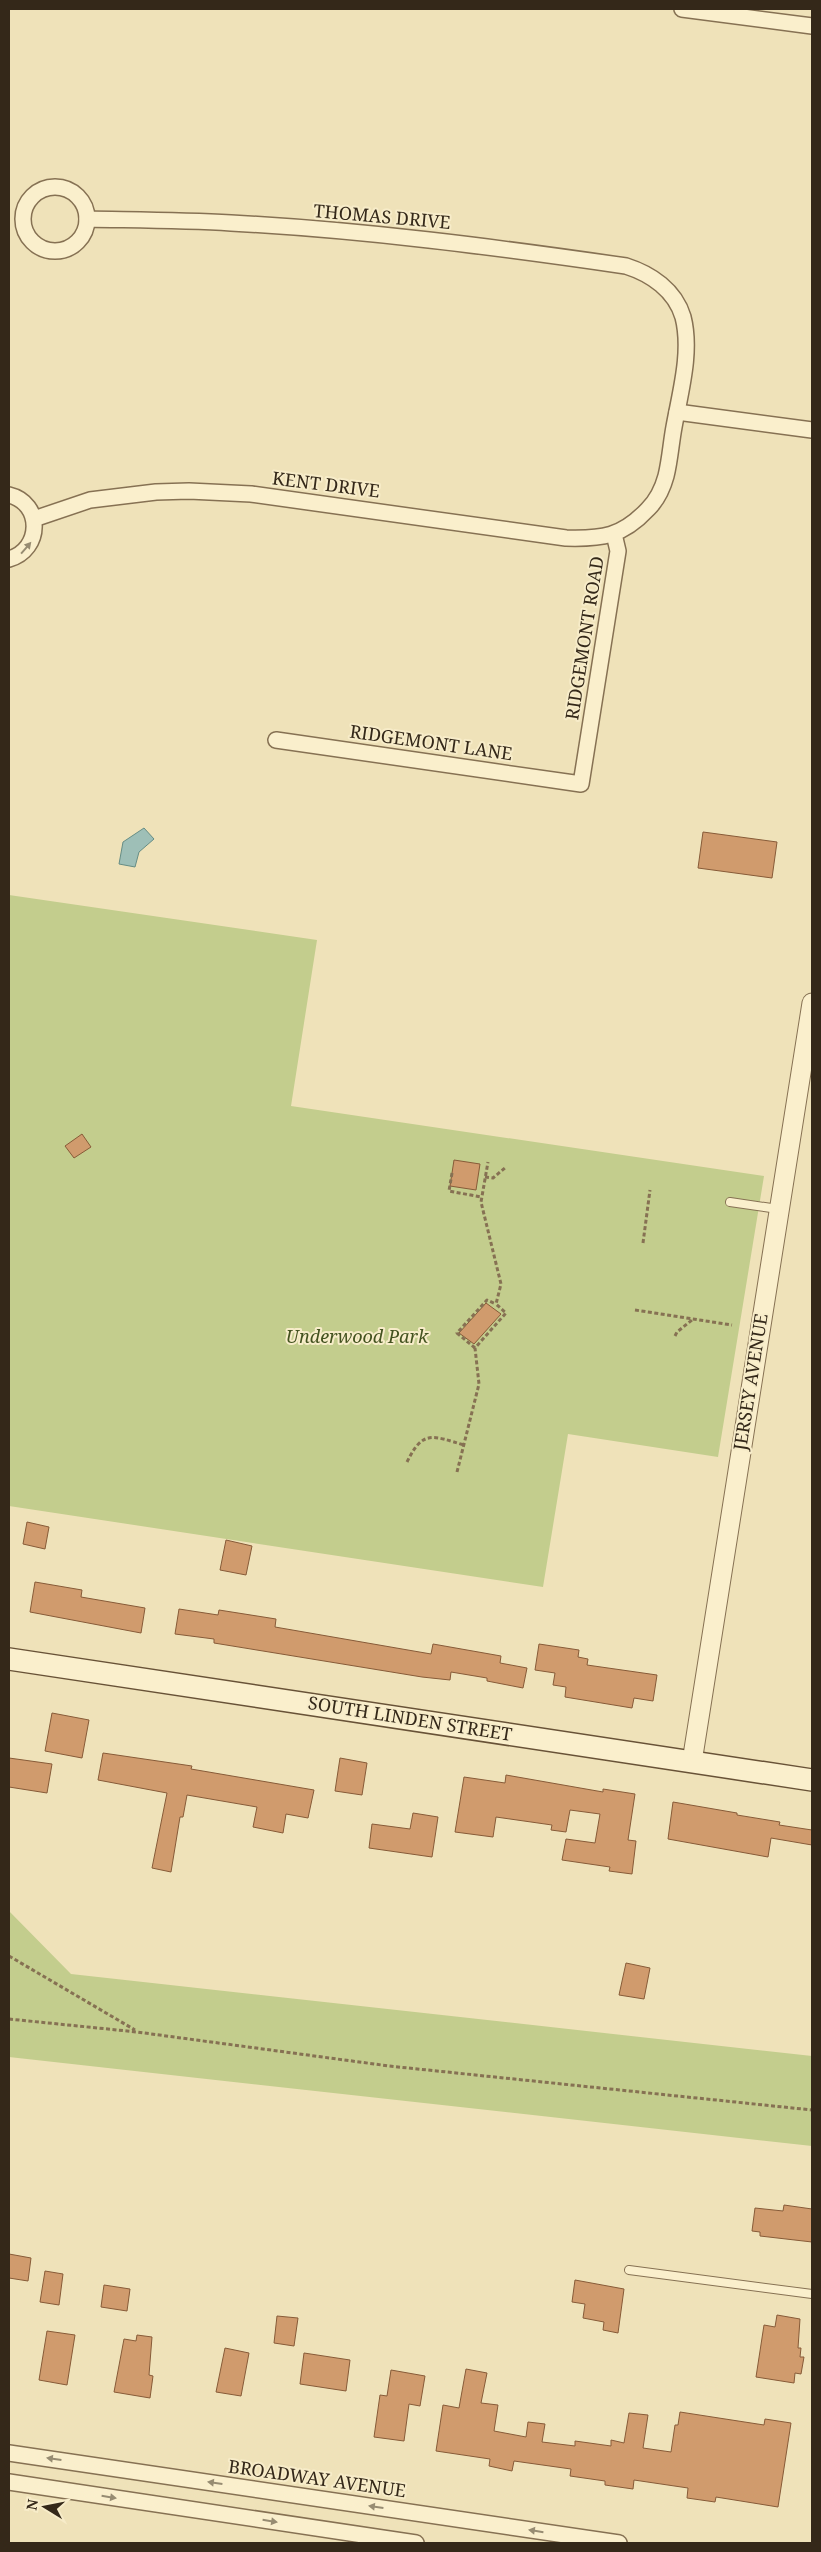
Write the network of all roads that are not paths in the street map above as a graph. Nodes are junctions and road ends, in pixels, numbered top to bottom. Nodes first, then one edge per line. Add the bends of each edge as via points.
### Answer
1 (682, 9) edge
2 (812, 26) edge
3 (87, 218) junction
4 (665, 288) joint
5 (677, 412) junction
6 (812, 430) edge
7 (9, 495) edge
8 (34, 519) junction
9 (614, 534) junction
10 (9, 559) edge
11 (276, 740) dead end
12 (581, 784) joint
13 (812, 1003) edge
14 (730, 1202) dead end
15 (778, 1209) junction
16 (9, 1659) edge
17 (692, 1762) junction
18 (812, 1780) edge
19 (629, 2270) dead end
20 (812, 2294) edge
21 (9, 2453) edge
22 (9, 2482) edge
23 (416, 2543) edge
24 (619, 2543) edge

1 - 2 street
3 - 3 street via 81,200 65,188 55,186 45,188 29,199 23,220 30,240 50,251 72,247 80,240 86,230
3 - 4 street, THOMAS DRIVE via 232,223 495,247 626,266 642,271
4 - 5 street, RIDGEMONT ROAD via 677,303 685,331
5 - 6 street
5 - 9 street, RIDGEMONT ROAD via 660,493 634,523
7 - 8 street via 21,500
8 - 9 street, KENT DRIVE via 90,500 189,491 251,494 566,538 596,539
10 -> 8 street via 28,548 33,539
9 - 12 street, RIDGEMONT ROAD via 618,551
11 - 12 street, RIDGEMONT LANE
13 - 15 street, JERSEY AVENUE
14 - 15 lane
15 - 17 street, JERSEY AVENUE
16 - 17 main road, SOUTH LINDEN STREET
17 - 18 main road, SOUTH LINDEN STREET
19 - 20 lane
24 -> 21 street, BROADWAY AVENUE
22 -> 23 street

